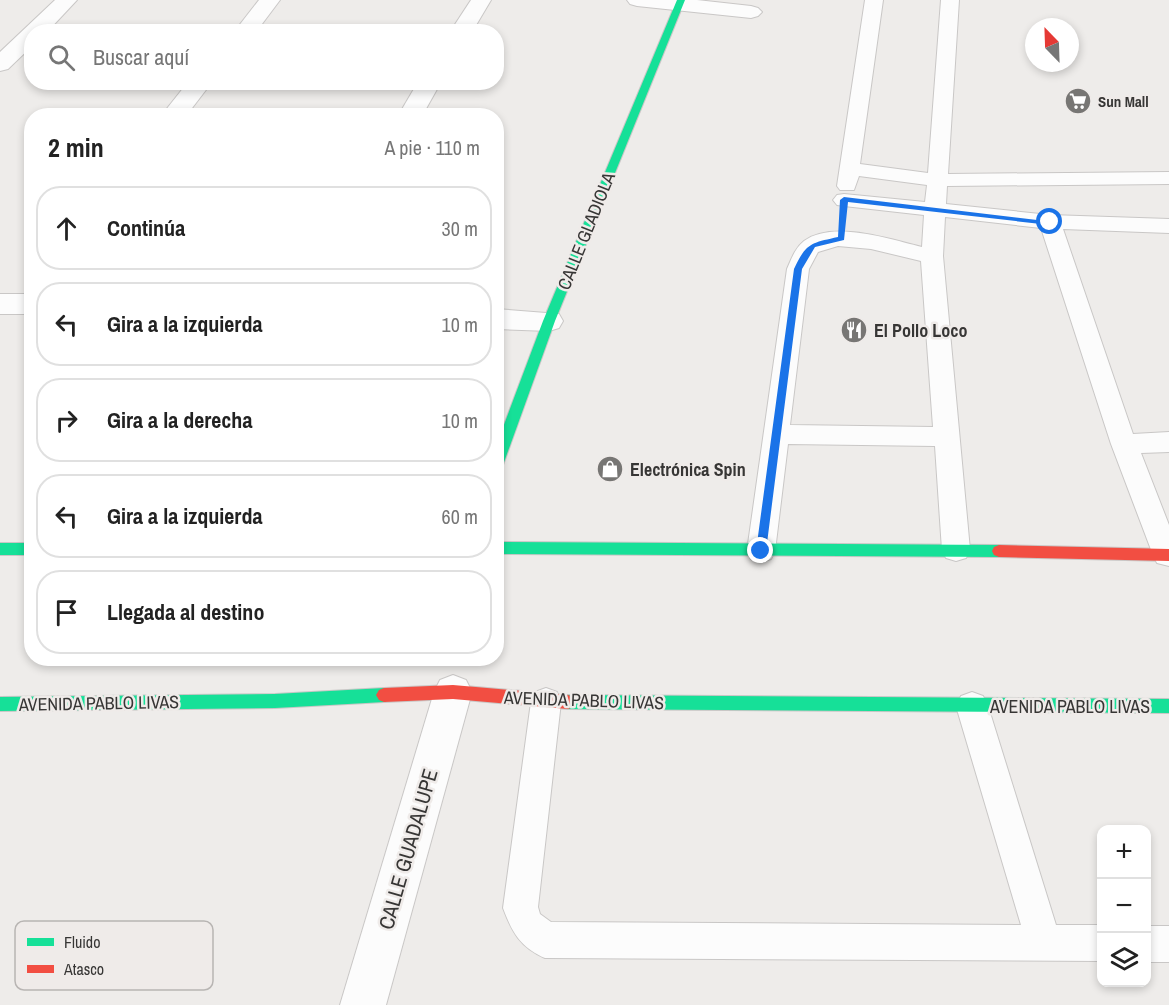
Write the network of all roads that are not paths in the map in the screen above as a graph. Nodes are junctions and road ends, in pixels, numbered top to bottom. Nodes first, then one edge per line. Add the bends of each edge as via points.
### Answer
1 (67, 0) edge
2 (270, 0) edge
3 (481, 0) edge
4 (637, 0) edge
5 (874, 0) edge
6 (950, 0) edge
7 (680, 2) edge
8 (751, 12) dead end
9 (42, 24) edge
10 (250, 24) edge
11 (466, 24) edge
12 (24, 35) edge
13 (0, 37) edge
14 (24, 41) edge
15 (0, 64) edge
16 (194, 90) edge
17 (425, 90) edge
18 (180, 108) edge
19 (415, 108) edge
20 (852, 169) junction
21 (1169, 178) edge
22 (936, 180) junction
23 (844, 200) junction
24 (936, 212) junction
25 (1050, 222) junction
26 (1169, 226) edge
27 (842, 238) junction
28 (932, 256) junction
29 (504, 319) edge
30 (549, 321) junction
31 (776, 434) junction
32 (946, 437) junction
33 (1169, 442) edge
34 (504, 443) edge
35 (1124, 444) junction
36 (504, 548) edge
37 (0, 549) edge
38 (24, 549) edge
39 (956, 550) junction
40 (761, 551) junction
41 (1168, 555) edge
42 (453, 692) junction
43 (546, 702) junction
44 (0, 704) edge
45 (972, 706) junction
46 (1169, 706) edge
47 (1044, 943) junction
48 (1097, 943) edge
49 (1151, 944) edge
50 (1169, 944) edge
51 (363, 1005) edge

1 - 9 street
2 - 10 street
3 - 11 street
4 - 7 street
5 - 20 lane
6 - 22 lane
7 - 8 street
7 - 30 main road, CALLE GLADIOLA
12 - 13 street
14 - 15 street
16 - 18 street
17 - 19 street
20 - 22 lane
20 - 23 lane
21 - 22 lane
22 - 24 lane
23 - 24 lane
23 - 27 lane
24 - 25 lane
24 - 28 lane
25 - 26 lane
25 - 35 lane
27 - 28 lane
27 - 31 lane via 813,245 798,269
28 - 32 lane
29 - 30 street
30 - 34 main road, CALLE GLADIOLA
31 - 32 lane
31 - 40 lane
32 - 39 lane
33 - 35 lane
35 - 41 lane
36 - 40 main road
37 - 38 main road
39 - 40 main road
39 - 41 main road
42 - 43 main road, AVENIDA PABLO LIVAS
42 - 44 main road, AVENIDA PABLO LIVAS via 275,701
42 - 51 street, CALLE GUADALUPE
43 - 45 main road, AVENIDA PABLO LIVAS
43 - 47 lane via 520,908 528,926 545,940
45 - 46 main road, AVENIDA PABLO LIVAS
45 - 47 lane
47 - 48 lane
49 - 50 lane

